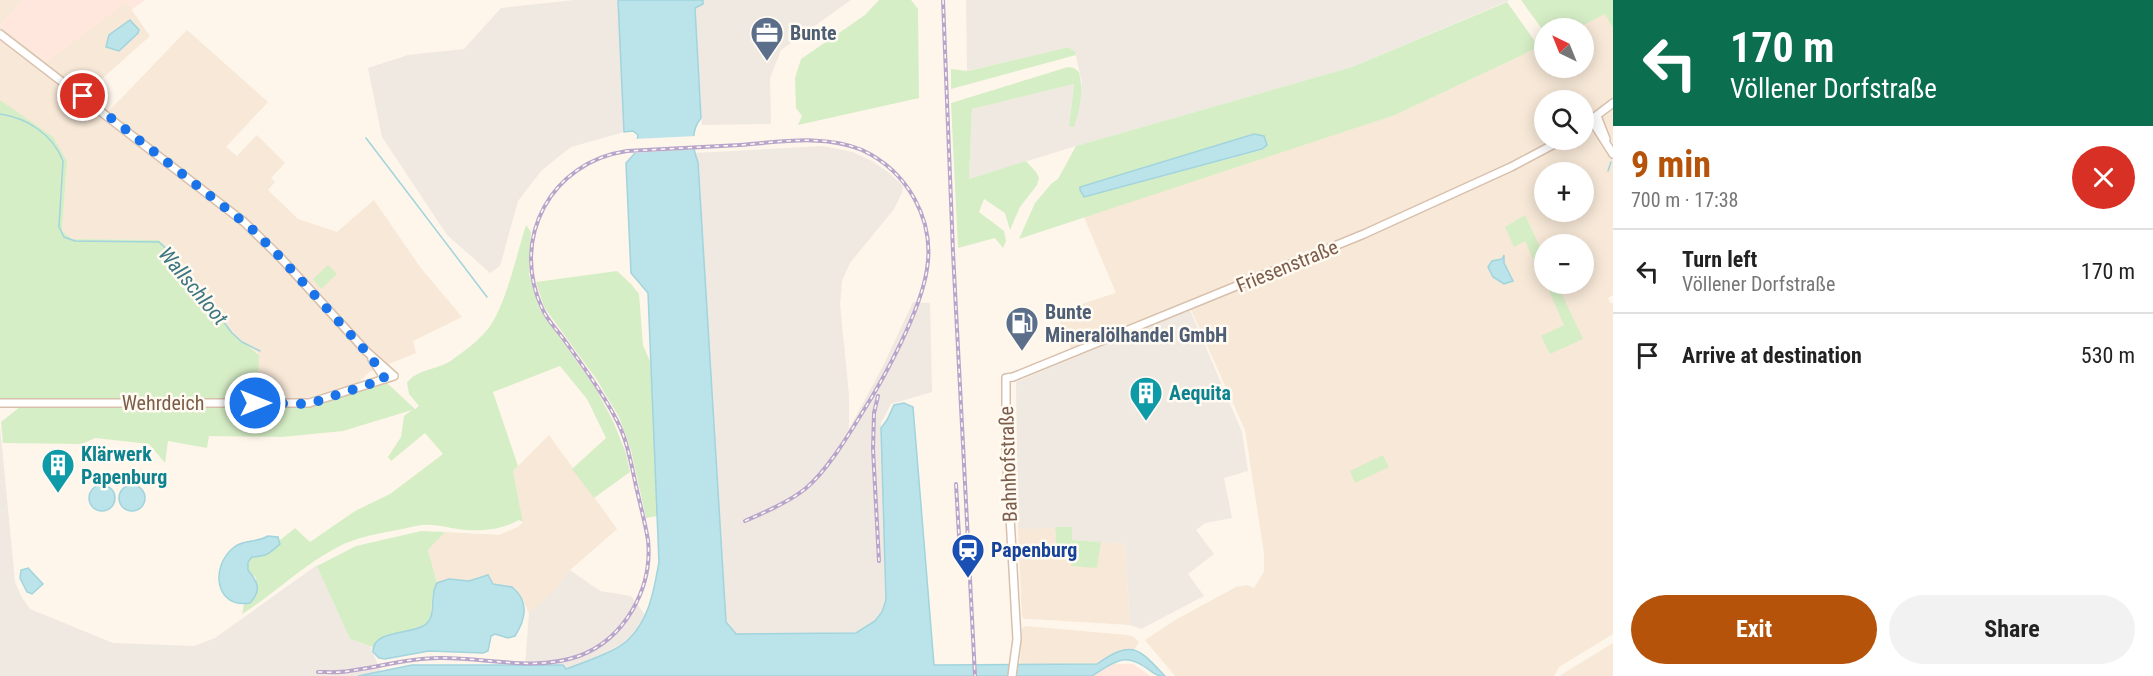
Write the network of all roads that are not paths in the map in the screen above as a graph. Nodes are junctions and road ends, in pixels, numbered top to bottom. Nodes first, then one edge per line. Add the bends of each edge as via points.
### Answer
1 (0, 34) edge
2 (1613, 104) edge
3 (1594, 118) joint
4 (1543, 150) edge
5 (1613, 154) edge
6 (371, 357) junction
7 (1006, 378) joint
8 (385, 379) junction
9 (0, 403) edge
10 (1012, 676) edge

1 - 6 street via 244,222
2 - 3 street
3 - 5 street
4 - 7 street, Friesenstraße via 1354,238
6 - 8 street
6 - 8 street, Wehrdeich via 394,376
7 - 10 street, Bahnhofstraße via 1016,622
8 - 9 street, Wehrdeich via 309,404

